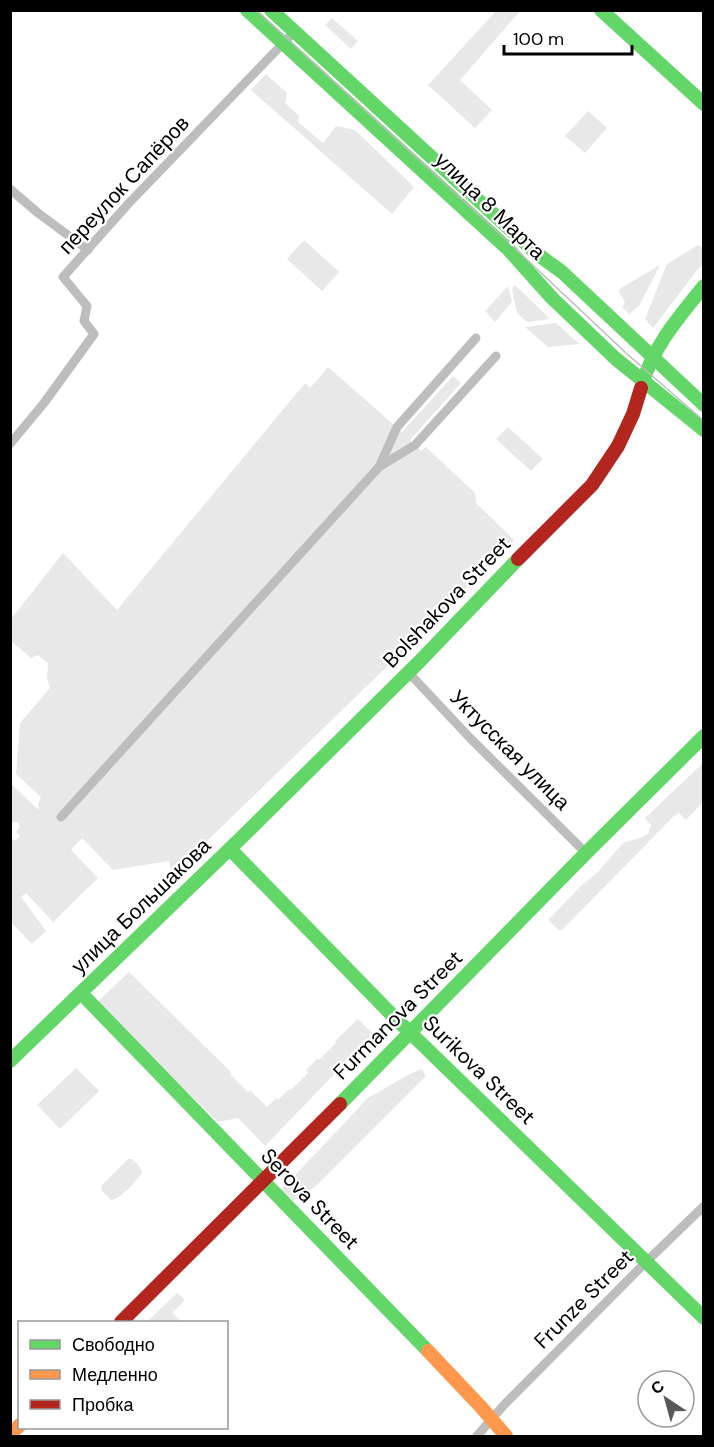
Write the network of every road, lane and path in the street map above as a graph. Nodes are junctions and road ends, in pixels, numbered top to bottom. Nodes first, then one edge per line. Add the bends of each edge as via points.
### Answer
1 (247, 10) edge
2 (271, 10) edge
3 (601, 10) edge
4 (294, 32) junction
5 (283, 43) junction
6 (704, 104) edge
7 (10, 189) edge
8 (88, 250) junction
9 (704, 285) edge
10 (476, 338) dead end
11 (496, 356) dead end
12 (652, 357) junction
13 (643, 380) junction
14 (704, 405) edge
15 (704, 430) edge
16 (10, 444) edge
17 (379, 467) junction
18 (408, 672) junction
19 (704, 736) edge
20 (61, 817) dead end
21 (230, 849) junction
22 (586, 853) junction
23 (81, 993) junction
24 (410, 1032) junction
25 (10, 1061) edge
26 (263, 1180) junction
27 (704, 1206) edge
28 (645, 1262) junction
29 (704, 1318) edge
30 (123, 1321) edge
31 (491, 1419) junction
32 (477, 1437) edge
33 (506, 1437) edge

1 - 5 street, улица 8 Марта
2 - 4 street, улица 8 Марта
3 - 6 street
4 - 5 street, переулок Сапёров
4 - 12 street, улица 8 Марта
5 - 8 street, переулок Сапёров
5 - 13 street, улица 8 Марта via 508,249 552,298
7 - 8 street
8 - 16 street, переулок Сапёров via 63,277 87,306 84,321 94,334
9 - 12 street
10 - 17 street via 397,428
11 - 17 street via 415,445
12 - 13 street, Bolshakova Street
12 - 14 street, улица 8 Марта
13 - 15 street, улица 8 Марта
13 - 18 street, Bolshakova Street via 618,446 592,485
17 - 20 street
18 - 21 street, Bolshakova Street
18 - 22 street, Уктусская улица
19 - 22 street, Furmanova Street
21 - 23 street, улица Большакова
21 - 24 street, Surikova Street
22 - 24 street, Furmanova Street
23 - 25 street
23 - 26 street, Serova Street
24 - 26 street, Furmanova Street
24 - 28 street, Surikova Street
26 - 30 street, Furmanova Street
26 - 31 street, Serova Street
27 - 28 street, Frunze Street
28 - 29 street, Surikova Street
28 - 31 street, Frunze Street
31 - 32 street, Frunze Street
31 - 33 street, Serova Street

